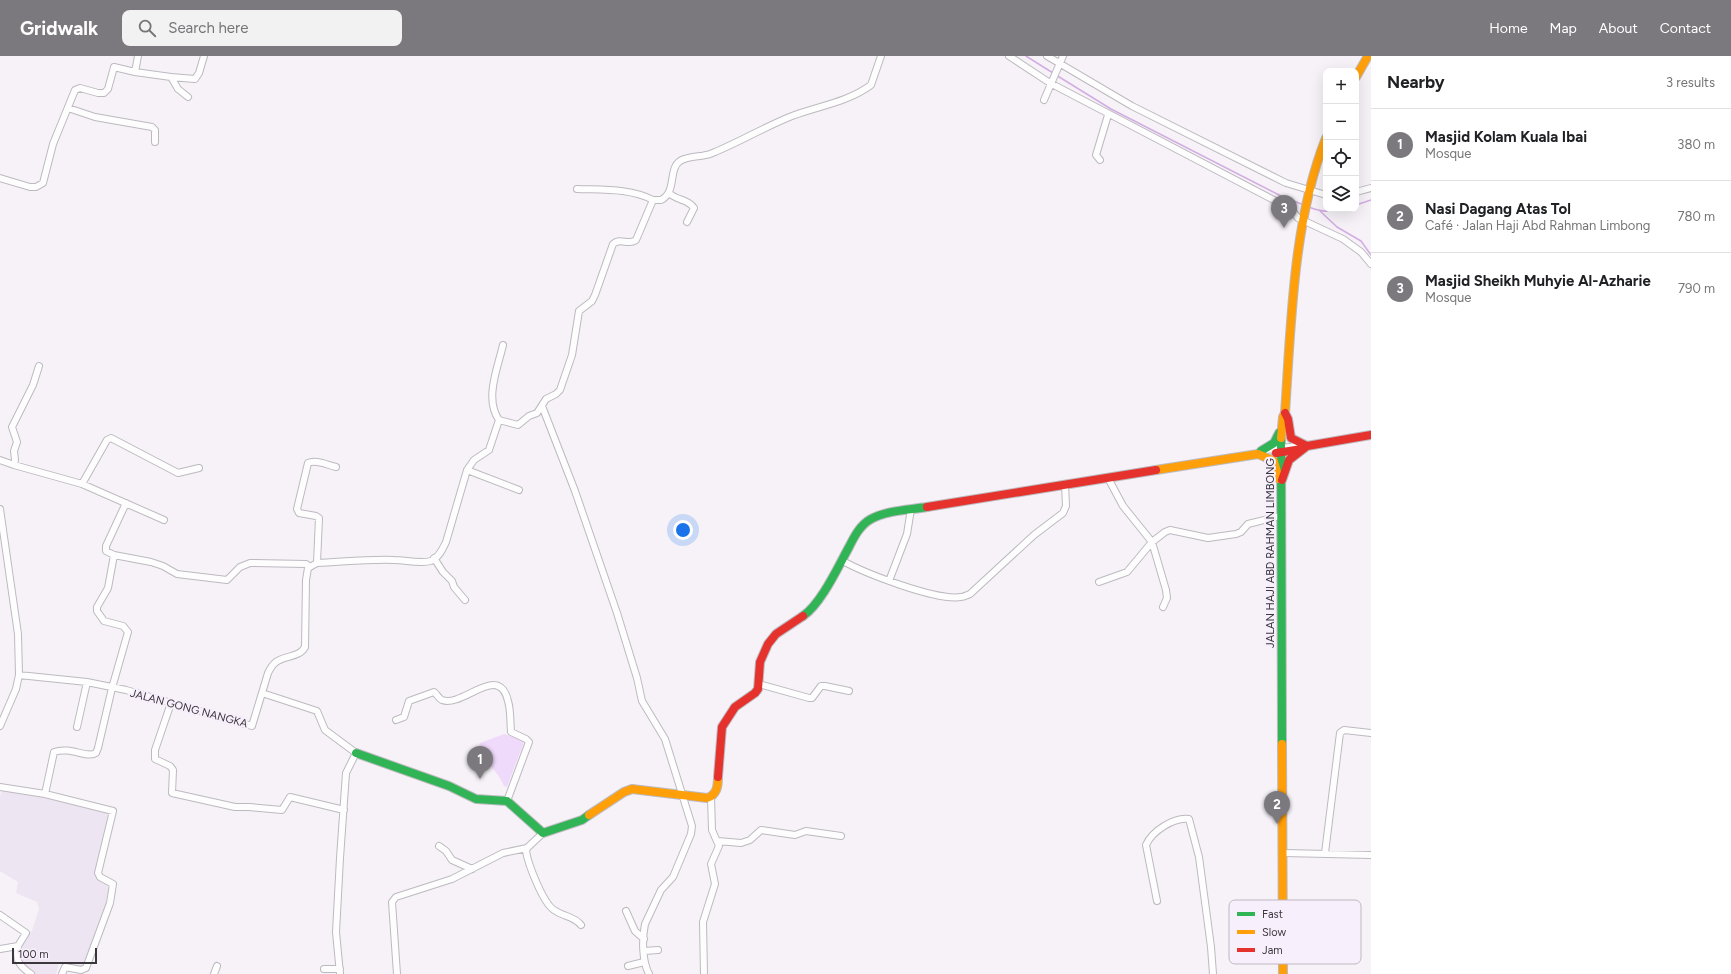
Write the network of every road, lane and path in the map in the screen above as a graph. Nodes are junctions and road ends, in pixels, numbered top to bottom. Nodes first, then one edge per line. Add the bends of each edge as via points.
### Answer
1 (138, 56) edge
2 (204, 56) edge
3 (881, 56) edge
4 (1009, 56) edge
5 (1047, 56) edge
6 (1063, 56) edge
7 (1368, 56) edge
8 (1059, 65) junction
9 (135, 72) junction
10 (1359, 72) edge
11 (171, 77) junction
12 (1051, 83) junction
13 (188, 97) dead end
14 (1044, 100) dead end
15 (68, 108) junction
16 (1108, 115) junction
17 (1325, 140) edge
18 (156, 142) dead end
19 (1100, 160) dead end
20 (0, 178) edge
21 (577, 188) dead end
22 (1371, 188) edge
23 (1359, 191) edge
24 (669, 193) junction
25 (1308, 194) junction
26 (1323, 195) edge
27 (653, 200) junction
28 (1304, 218) junction
29 (687, 222) dead end
30 (1371, 264) edge
31 (503, 345) dead end
32 (39, 366) dead end
33 (542, 406) junction
34 (1285, 415) junction
35 (498, 423) junction
36 (1371, 435) edge
37 (1305, 447) junction
38 (1283, 450) junction
39 (1260, 453) junction
40 (0, 460) edge
41 (14, 465) junction
42 (336, 467) dead end
43 (199, 468) dead end
44 (467, 470) junction
45 (1108, 478) junction
46 (1281, 480) junction
47 (82, 484) junction
48 (1065, 484) junction
49 (519, 490) dead end
50 (126, 502) junction
51 (0, 509) edge
52 (911, 509) junction
53 (1280, 516) junction
54 (164, 520) dead end
55 (2, 530) edge
56 (1152, 542) junction
57 (114, 555) junction
58 (434, 558) junction
59 (841, 560) junction
60 (317, 563) junction
61 (310, 567) junction
62 (889, 581) junction
63 (1099, 582) dead end
64 (465, 600) dead end
65 (1163, 607) dead end
66 (19, 675) junction
67 (86, 682) junction
68 (759, 684) junction
69 (112, 688) junction
70 (849, 691) dead end
71 (262, 693) junction
72 (171, 703) junction
73 (396, 720) dead end
74 (0, 726) edge
75 (77, 727) dead end
76 (1371, 733) edge
77 (356, 753) junction
78 (0, 787) edge
79 (45, 794) junction
80 (681, 795) junction
81 (711, 798) junction
82 (507, 801) junction
83 (344, 810) junction
84 (543, 833) junction
85 (841, 836) dead end
86 (718, 841) junction
87 (439, 846) dead end
88 (527, 848) junction
89 (1284, 853) junction
90 (1325, 854) junction
91 (1371, 854) edge
92 (472, 869) junction
93 (1284, 900) edge
94 (1157, 901) dead end
95 (626, 911) dead end
96 (0, 915) edge
97 (581, 925) dead end
98 (644, 939) junction
99 (18, 946) junction
100 (0, 949) edge
101 (658, 950) dead end
102 (644, 951) junction
103 (644, 962) junction
104 (1283, 964) edge
105 (217, 966) dead end
106 (628, 966) dead end
107 (324, 969) dead end
108 (340, 971) edge
109 (31, 974) edge
110 (62, 974) edge
111 (214, 974) edge
112 (396, 974) edge
113 (649, 974) edge
114 (704, 974) edge
115 (1213, 974) edge
116 (1283, 974) edge

1 - 9 street
2 - 11 street via 200,73 195,79
3 - 24 street via 871,85 855,94 791,117 707,155 681,160 676,166
4 - 12 street
5 - 8 street
6 - 8 street
7 - 10 street
8 - 12 street
8 - 25 street via 1164,123
9 - 11 street
9 - 15 street via 115,66 106,91 101,94 77,89
11 - 13 street via 178,90
12 - 14 street
12 - 16 street
15 - 18 street via 95,117 152,127 155,130
15 - 20 street via 53,144 43,183 30,187
16 - 19 street via 1096,155
16 - 28 street via 1290,209 1296,217
17 - 25 street
21 - 27 street via 620,190
22 - 23 street
24 - 27 street via 661,200
24 - 29 street via 686,200 694,208
25 - 26 street
25 - 28 street
27 - 33 street via 636,240 613,244 592,301 579,311 572,355 560,390 546,399
28 - 30 street via 1343,239 1361,252
28 - 34 street via 1294,280
31 - 35 street via 493,387 493,403
32 - 41 street via 33,386 12,427 17,442
33 - 35 street via 537,413 519,424
33 - 80 street via 575,491 617,613 642,702 665,739
34 - 37 street via 1291,438
34 - 38 street, JALAN HAJI ABD RAHMAN LIMBONG
34 - 39 street via 1276,440
35 - 44 street via 489,450 474,460
36 - 37 street
37 - 38 street
37 - 46 street via 1289,460
38 - 39 street
38 - 46 street, JALAN HAJI ABD RAHMAN LIMBONG
39 - 45 street
39 - 46 street via 1273,458
40 - 41 street
41 - 47 street
42 - 60 street via 316,461 308,464 297,509 299,513 319,518
43 - 47 street via 178,473 111,438 107,440
44 - 49 street
44 - 58 street via 446,542 442,551
45 - 48 street
45 - 56 street via 1123,506
46 - 53 street, JALAN HAJI ABD RAHMAN LIMBONG
47 - 50 street
48 - 52 street
48 - 62 street via 1064,513 1034,535 970,594 961,597 932,594
50 - 54 street
50 - 57 street via 106,546 106,551
51 - 55 street
52 - 59 street via 882,514 869,520 857,532
52 - 62 street via 907,534
53 - 56 street via 1248,524 1236,534 1208,538 1170,530
53 - 89 street, JALAN HAJI ABD RAHMAN LIMBONG
55 - 66 street via 18,634
56 - 63 street via 1126,572
56 - 65 street via 1166,590 1167,598
57 - 61 street via 151,562 177,574 227,580 240,567 250,563 306,564
57 - 69 street via 108,588 97,607 104,621 123,626 128,632
58 - 60 street via 422,562 394,560
58 - 64 street
59 - 62 street
59 - 68 street via 809,612 776,634 768,644 760,662
60 - 61 street
61 - 71 street, JALAN GONG NANGKA via 306,580 305,647 299,654 287,656 276,662 268,673
66 - 67 street, JALAN GONG NANGKA
66 - 74 street via 16,689
67 - 69 street, JALAN GONG NANGKA
67 - 75 street
68 - 70 street via 809,698 812,698 821,686
68 - 81 street via 755,693 735,707 722,727 717,790
69 - 72 street, JALAN GONG NANGKA
69 - 79 street via 96,753 90,755 68,749 54,752
71 - 72 street, JALAN GONG NANGKA via 252,726
71 - 77 street via 317,711 325,730
72 - 83 street via 155,750 155,759 173,770 172,793 235,807 282,810 290,797
73 - 82 street via 404,717 409,701 416,697 434,692 440,699 449,701 485,686 501,687 508,699 511,732 529,742
76 - 90 street via 1344,730 1340,733
77 - 82 street via 449,786 476,799
77 - 83 street via 346,773
78 - 79 street
79 - 110 street via 114,812 98,874 113,884 110,903 86,968 81,970 65,967
80 - 81 street
80 - 84 street via 628,790 582,820
80 - 98 street via 692,832 672,877 659,892 646,924
81 - 86 street via 712,830
82 - 84 street
83 - 108 street via 336,932
84 - 88 street
85 - 86 street via 806,831 795,835 760,830 750,840 742,843
86 - 114 street via 718,850 711,864 715,884 703,926
87 - 92 street via 452,860
88 - 92 street via 503,853
88 - 97 street via 526,853 533,874 547,904
89 - 90 street
89 - 93 street, JALAN HAJI ABD RAHMAN LIMBONG
90 - 91 street
92 - 112 street via 452,879 394,899 392,902
94 - 115 street via 1146,845 1153,834 1166,826 1184,818 1190,819 1200,864 1212,947
95 - 98 street via 636,931
96 - 99 street via 26,933
98 - 102 street
99 - 100 street
99 - 109 street via 20,967
101 - 102 street
102 - 103 street
103 - 106 street
103 - 113 street
104 - 116 street, JALAN HAJI ABD RAHMAN LIMBONG
105 - 111 street
107 - 108 street

